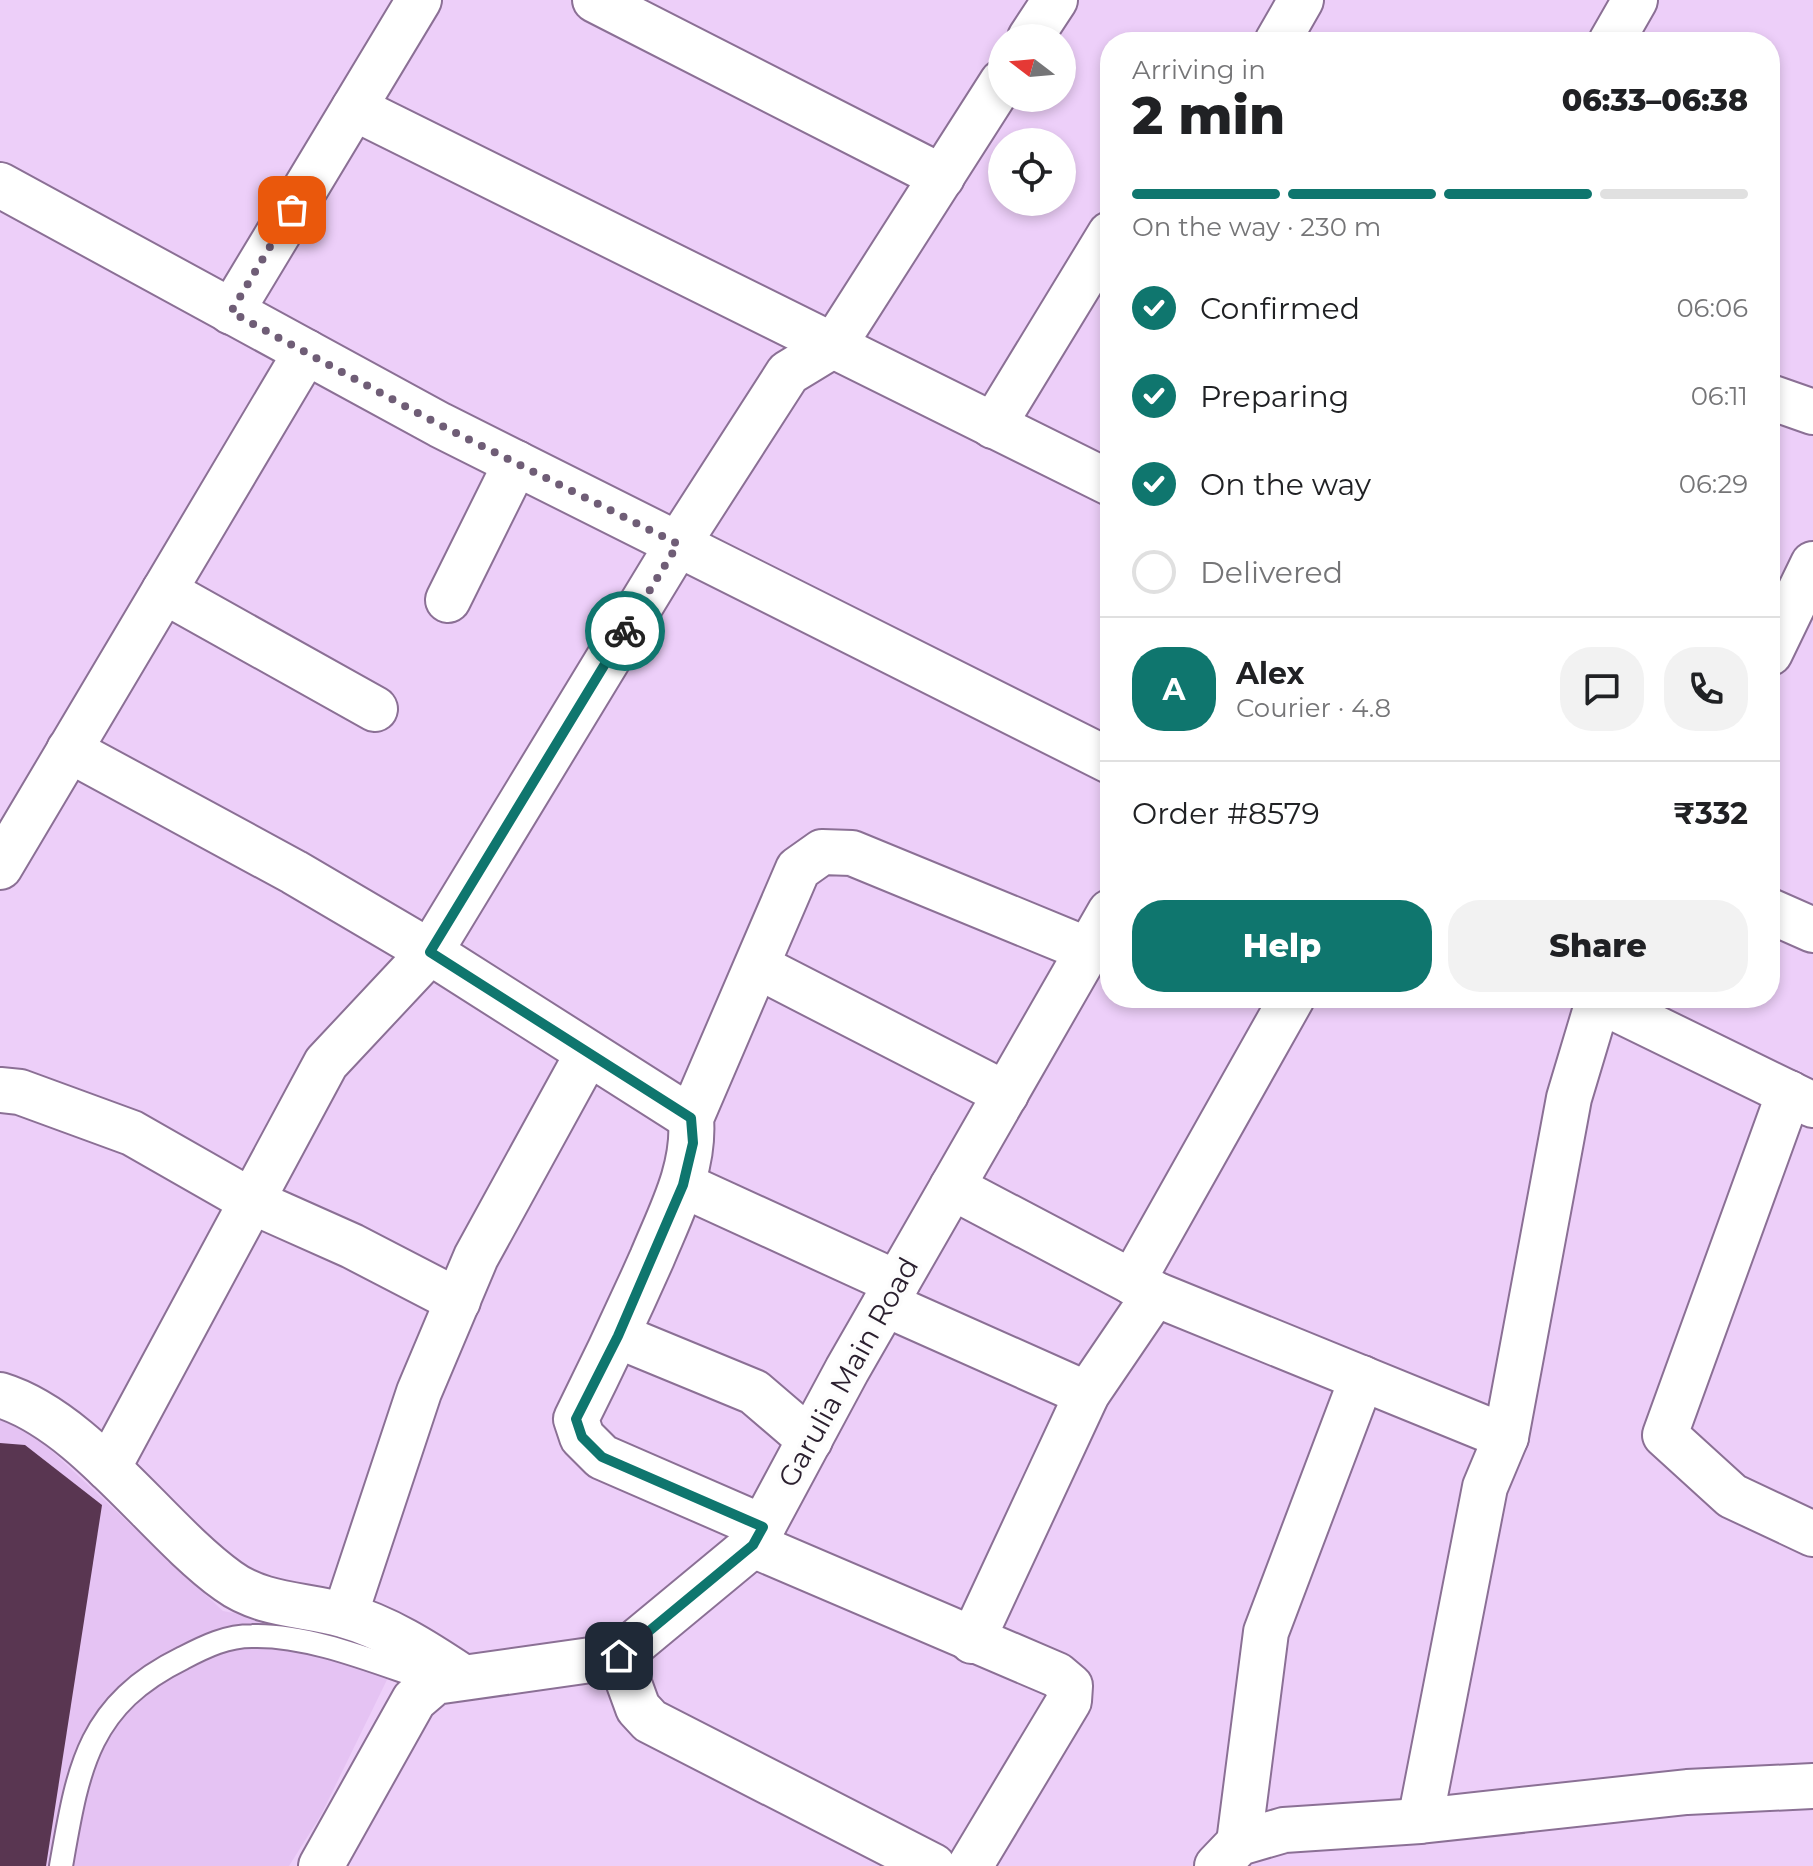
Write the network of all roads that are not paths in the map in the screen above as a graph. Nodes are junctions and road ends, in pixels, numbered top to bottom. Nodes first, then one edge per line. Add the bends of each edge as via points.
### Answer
1 (419, 0) edge
2 (595, 0) edge
3 (1055, 0) edge
4 (1301, 0) edge
5 (1635, 0) edge
6 (1039, 24) edge
7 (1283, 32) edge
8 (1617, 32) edge
9 (988, 104) edge
10 (354, 108) junction
11 (942, 177) junction
12 (0, 185) edge
13 (1100, 250) edge
14 (231, 312) junction
15 (834, 345) junction
16 (306, 352) junction
17 (1780, 400) edge
18 (1813, 412) edge
19 (993, 426) junction
20 (516, 463) junction
21 (1100, 478) edge
22 (678, 544) junction
23 (1813, 564) edge
24 (164, 591) junction
25 (448, 600) dead end
26 (1780, 632) edge
27 (375, 709) dead end
28 (69, 750) junction
29 (1100, 756) edge
30 (0, 867) edge
31 (1780, 915) edge
32 (1100, 929) edge
33 (1813, 930) edge
34 (1088, 950) junction
35 (430, 952) junction
36 (757, 966) junction
37 (1287, 1008) edge
38 (1594, 1008) edge
39 (1615, 1008) edge
40 (588, 1053) junction
41 (0, 1090) edge
42 (1006, 1094) junction
43 (1801, 1099) edge
44 (691, 1118) junction
45 (683, 1185) junction
46 (952, 1187) junction
47 (251, 1201) junction
48 (1144, 1288) junction
49 (891, 1293) junction
50 (458, 1301) junction
51 (618, 1336) junction
52 (1362, 1378) junction
53 (1087, 1394) junction
54 (0, 1395) edge
55 (1506, 1437) junction
56 (810, 1440) junction
57 (108, 1468) junction
58 (1813, 1534) edge
59 (758, 1536) junction
60 (345, 1615) junction
61 (972, 1641) junction
62 (619, 1656) junction
63 (448, 1679) junction
64 (1813, 1786) edge
65 (1420, 1821) junction
66 (1228, 1855) edge
67 (906, 1860) edge
68 (61, 1866) edge
69 (321, 1866) edge
70 (970, 1866) edge

1 - 10 street
2 - 11 street
3 - 6 street
4 - 7 street
5 - 8 street
9 - 11 street
10 - 14 street
10 - 15 street
11 - 15 street
12 - 14 street
13 - 19 street
14 - 16 street
15 - 19 street
15 - 22 street via 788,373
16 - 20 street
16 - 24 street
17 - 18 street
19 - 21 street
20 - 22 street
20 - 25 street
22 - 29 street
22 - 35 street
23 - 26 street
24 - 27 street
24 - 28 street
28 - 30 street
28 - 35 street
31 - 33 street
32 - 34 street, Garulia Main Road
34 - 36 street via 852,853 822,852 798,869
34 - 42 street, Garulia Main Road
35 - 40 street
35 - 47 street via 326,1063
36 - 42 street
36 - 44 street
37 - 48 street
38 - 55 street via 1569,1098
39 - 43 street
40 - 44 street
40 - 50 street via 476,1257
41 - 47 street via 20,1092 132,1133
42 - 46 street, Garulia Main Road
43 - 58 street via 1665,1435 1732,1496
44 - 45 street via 693,1143
45 - 49 street
45 - 51 street
46 - 48 street
46 - 49 street, Garulia Main Road
47 - 50 street
47 - 57 street
48 - 52 street
48 - 53 street
49 - 53 street
49 - 56 street, Garulia Main Road
50 - 60 street via 419,1392
51 - 56 street via 754,1392
51 - 59 street via 576,1419 582,1437 602,1457
52 - 55 street
52 - 66 street via 1266,1632
53 - 61 street
54 - 57 street via 26,1403
55 - 65 street via 1485,1487
56 - 59 street, Garulia Main Road
57 - 60 street via 226,1580 251,1596
59 - 61 street
59 - 62 street, Garulia Main Road
60 - 63 street via 417,1646
61 - 70 street via 1057,1675 1070,1686 1069,1701
62 - 63 street
62 - 67 street via 638,1708 650,1721
63 - 68 lane via 284,1639 216,1641 158,1670 112,1710 78,1773
63 - 69 street via 414,1700
64 - 65 street via 1687,1792
65 - 66 street via 1284,1830

